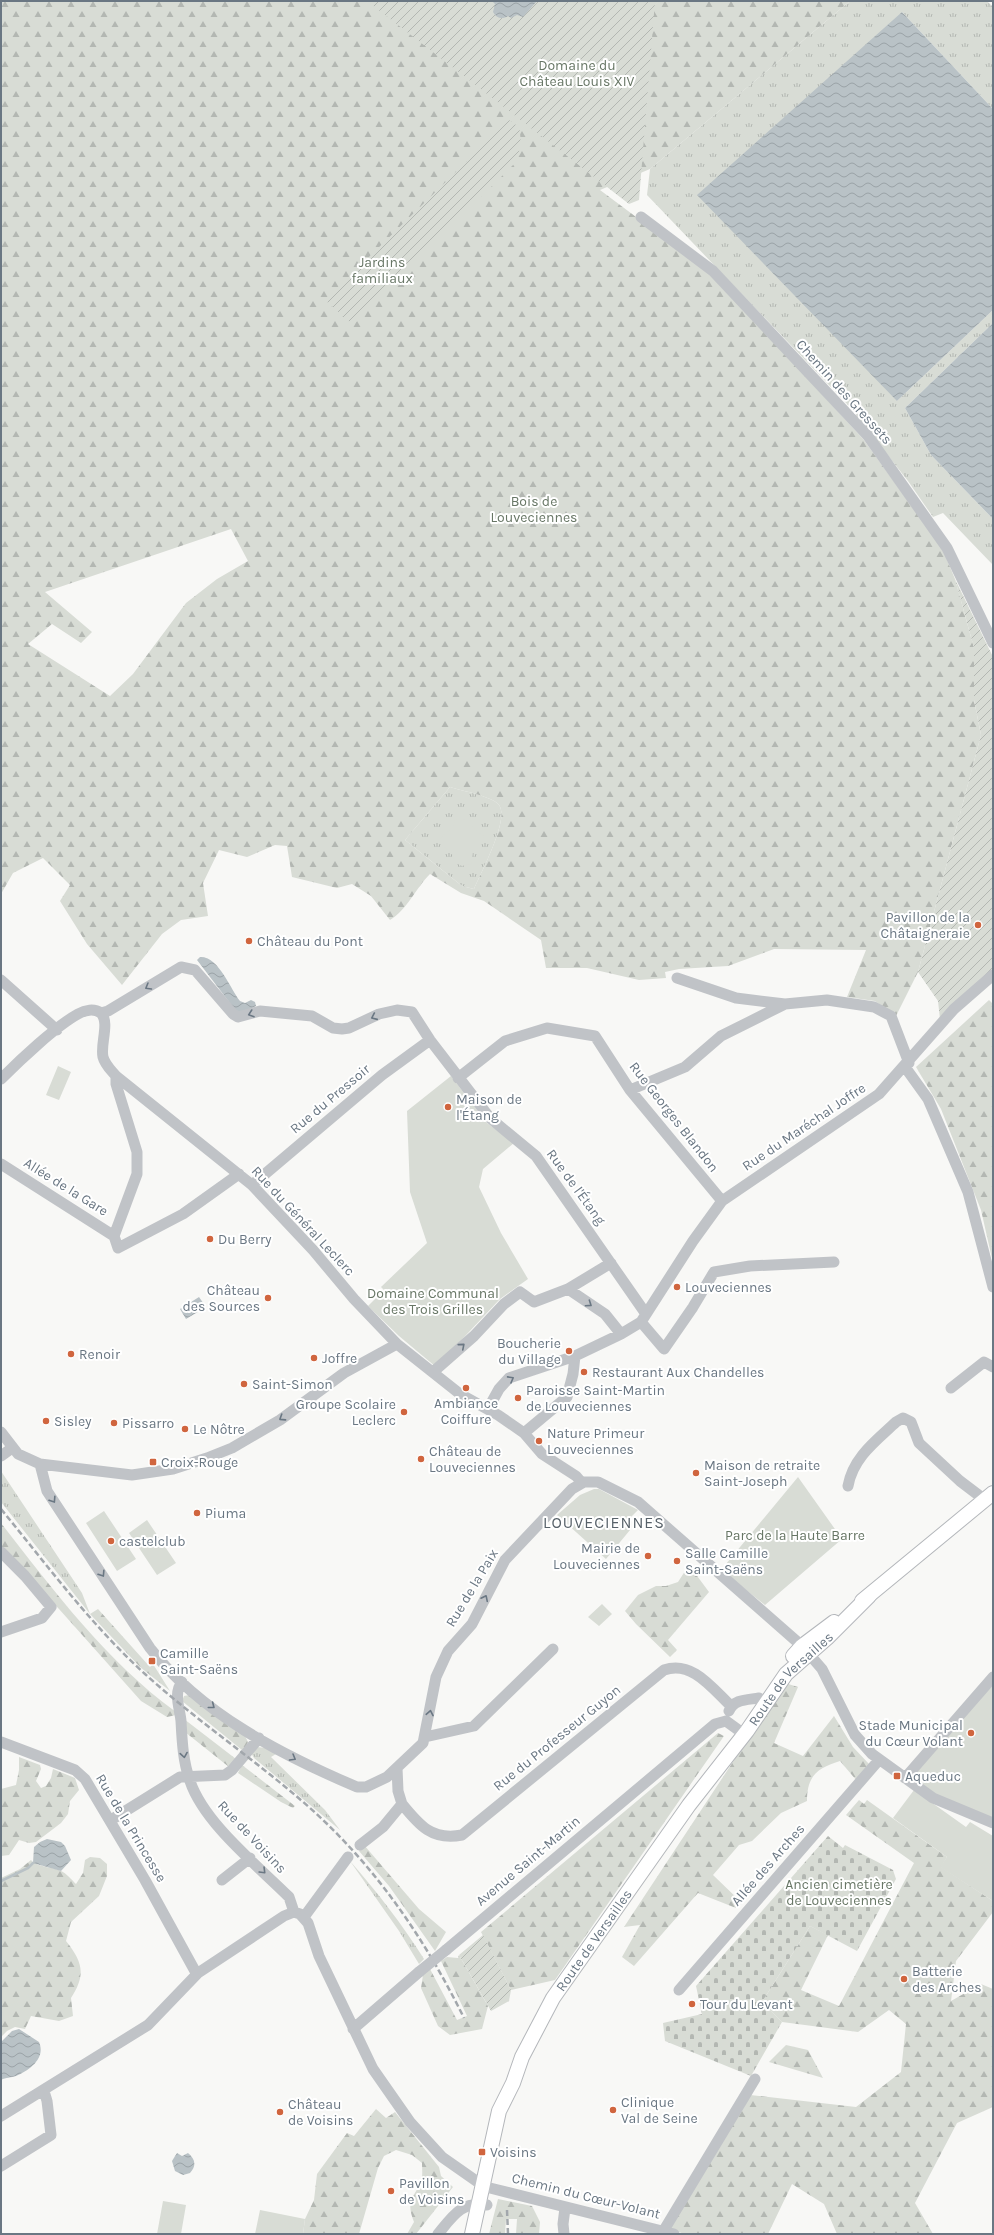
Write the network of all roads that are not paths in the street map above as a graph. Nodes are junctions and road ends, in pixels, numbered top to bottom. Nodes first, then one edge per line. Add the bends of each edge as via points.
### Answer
1 (642, 216) dead end
2 (993, 643) edge
3 (993, 975) edge
4 (677, 978) dead end
5 (1, 980) edge
6 (785, 1004) junction
7 (101, 1013) junction
8 (57, 1030) junction
9 (430, 1040) junction
10 (907, 1065) junction
11 (116, 1076) junction
12 (458, 1078) junction
13 (1, 1079) edge
14 (630, 1090) junction
15 (1, 1164) edge
16 (239, 1174) junction
17 (252, 1185) junction
18 (722, 1201) junction
19 (114, 1236) junction
20 (834, 1262) dead end
21 (611, 1263) junction
22 (993, 1287) edge
23 (568, 1289) junction
24 (644, 1318) junction
25 (621, 1334) junction
26 (397, 1344) junction
27 (575, 1356) junction
28 (993, 1367) edge
29 (433, 1372) junction
30 (951, 1388) dead end
31 (488, 1409) junction
32 (1, 1432) edge
33 (524, 1433) junction
34 (12, 1448) junction
35 (1, 1456) edge
36 (40, 1464) junction
37 (582, 1483) junction
38 (848, 1486) dead end
39 (989, 1497) edge
40 (1, 1552) edge
41 (1, 1632) edge
42 (553, 1649) dead end
43 (805, 1649) junction
44 (993, 1677) edge
45 (182, 1682) junction
46 (759, 1698) junction
47 (732, 1706) junction
48 (736, 1727) junction
49 (425, 1737) junction
50 (259, 1738) junction
51 (1, 1742) edge
52 (879, 1760) junction
53 (397, 1768) junction
54 (188, 1776) junction
55 (905, 1778) junction
56 (402, 1804) junction
57 (111, 1820) junction
58 (993, 1823) edge
59 (360, 1846) dead end
60 (348, 1857) dead end
61 (250, 1858) junction
62 (222, 1880) dead end
63 (299, 1915) junction
64 (198, 1972) junction
65 (679, 1990) dead end
66 (353, 2029) junction
67 (755, 2079) dead end
68 (44, 2091) junction
69 (1, 2116) edge
70 (1, 2166) edge
71 (486, 2186) junction
72 (482, 2204) junction
73 (566, 2208) junction
74 (669, 2232) edge
75 (438, 2234) edge
76 (472, 2234) edge
77 (480, 2234) edge
78 (564, 2234) edge

1 - 2 street, Chemin des Gressets via 713,271 868,436 947,548
3 - 10 street, Rue du Maréchal Joffre via 954,1009
4 - 6 street via 736,998
5 - 8 street
6 - 10 street via 827,1000 874,1007 891,1016
6 - 14 street via 721,1036 684,1067
7 - 8 street via 92,1010 78,1014
9 -> 7 street, Rue de l'Étang via 412,1012 397,1010 379,1014 342,1029 333,1028 312,1016 260,1011 238,1017 195,970 181,967
7 - 11 street, Rue du Général Leclerc via 105,1021 102,1046 104,1058
8 - 13 street
9 - 12 street, Rue de l'Étang
9 - 17 street, Rue du Pressoir via 382,1075
10 - 18 street, Rue du Maréchal Joffre via 879,1094
10 - 22 street via 928,1099 968,1192
11 - 16 street, Rue du Général Leclerc
11 - 19 street via 116,1084 137,1152 138,1174
12 - 14 street, Rue Georges Blandon via 505,1041 547,1028 595,1036
12 - 21 street, Rue de l'Étang via 492,1121 536,1156
14 - 18 street, Rue Georges Blandon
15 - 19 street, Allée de la Gare
16 - 17 street, Rue du Général Leclerc
16 - 19 street via 183,1214 118,1248
17 - 26 street, Rue du Général Leclerc
18 - 24 street, Rue du Maréchal Joffre
20 - 24 street, Rue de l'Étang via 750,1266 714,1272 664,1349
21 - 23 street
21 - 24 street, Rue de l'Étang
23 -> 25 street via 605,1314
29 -> 23 street via 520,1292 534,1302
24 - 25 street
25 - 27 street
26 - 29 street, Rue du Général Leclerc
26 -> 36 street via 344,1373 280,1420 232,1448 207,1458 173,1469 132,1475
31 -> 27 street via 499,1389 509,1378
27 - 33 street via 567,1397
28 - 30 street via 984,1362
29 - 31 street, Rue du Général Leclerc via 460,1394
31 - 33 street, Rue du Général Leclerc
32 - 34 street
33 - 37 street, Rue du Général Leclerc via 542,1454 576,1476
34 - 35 street
34 - 36 street
36 -> 45 street via 42,1478 51,1498 150,1648
37 - 43 street via 598,1482 638,1502
49 -> 37 street, Rue de la Paix via 440,1664 448,1651 472,1624 505,1560 568,1493
38 - 39 street via 860,1457 903,1418 911,1422 919,1443 960,1481
39 - 43 main road, Route de Versailles
40 - 41 street via 51,1605 42,1618
42 - 49 street via 474,1726
43 - 46 main road, Route de Versailles
43 - 48 main road, Route de Versailles via 786,1674
43 - 52 street via 826,1676 855,1735
44 - 55 street
45 -> 50 street, Rue de la Paix via 222,1714
45 -> 54 street, Rue de Voisins via 177,1692
46 - 47 street via 739,1701
46 - 48 main road, Route de Versailles
47 - 48 street
47 - 56 street, Rue du Professeur Guyon via 694,1672 674,1666 664,1670 462,1835 441,1837 426,1829
48 - 66 street, Avenue Saint-Martin, bridge via 715,1724
48 - 71 main road, Route de Versailles via 689,1805 553,1998 522,2057 499,2111
49 - 53 street, Rue de la Paix via 418,1749
50 -> 53 street, Rue de la Paix via 302,1763 357,1787 366,1787
50 - 54 street via 225,1775
51 - 57 street, Rue de la Princesse via 75,1770 91,1787
52 - 55 street
52 - 65 street, Allée des Arches
53 - 56 street via 398,1791
54 - 57 street via 180,1777
54 - 61 street, Rue de Voisins via 197,1797 214,1823
55 - 58 street via 933,1798
56 - 59 street via 382,1827
57 - 64 street, Rue de la Princesse via 195,1971
60 - 63 street
61 - 62 street
61 -> 63 street, Rue de Voisins via 289,1897
63 - 64 street via 284,1916
63 - 66 street, Rue de Voisins
64 - 68 street via 148,2025
66 - 71 street, Rue de Voisins via 373,2069 410,2122 442,2157
67 - 74 street
68 - 69 street
68 - 70 street via 48,2101 52,2135
71 - 72 main road, Route de Versailles
71 - 73 street, Chemin du Cœur-Volant
72 - 75 street via 459,2209
72 - 76 main road, Route de Versailles
72 - 77 main road, Route de Versailles
73 - 74 street, Chemin du Cœur-Volant
73 - 78 street

